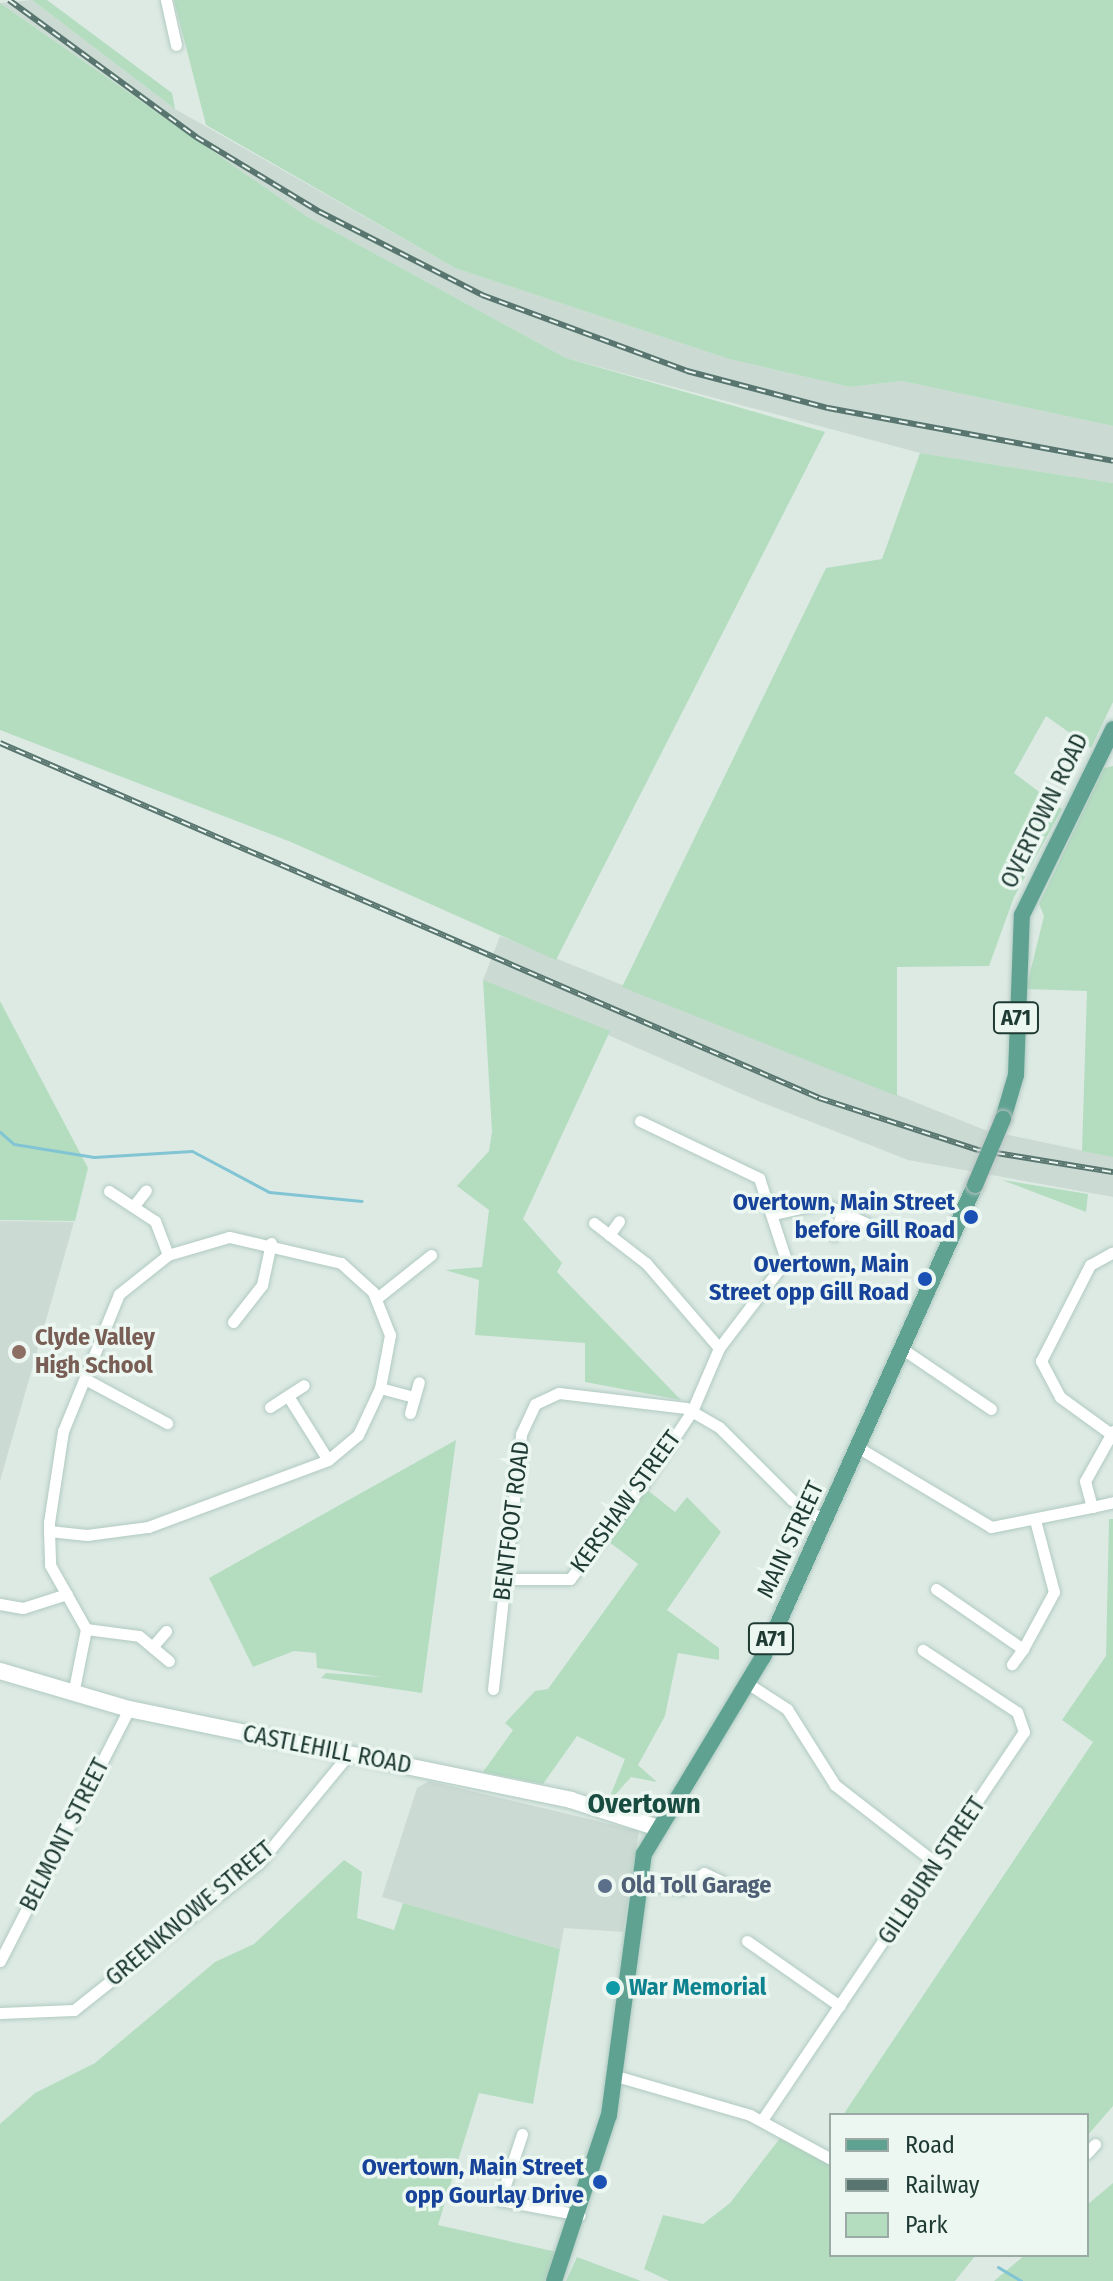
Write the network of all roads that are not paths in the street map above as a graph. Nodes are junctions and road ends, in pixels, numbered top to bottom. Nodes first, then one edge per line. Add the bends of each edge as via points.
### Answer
1 (166, 0) edge
2 (176, 45) dead end
3 (1113, 729) edge
4 (1022, 915) joint
5 (640, 1121) dead end
6 (146, 1190) dead end
7 (109, 1191) dead end
8 (136, 1203) junction
9 (842, 1213) junction
10 (774, 1214) junction
11 (619, 1221) dead end
12 (594, 1223) dead end
13 (868, 1224) dead end
14 (609, 1235) junction
15 (834, 1235) dead end
16 (271, 1243) junction
17 (1113, 1252) edge
18 (168, 1255) junction
19 (431, 1255) dead end
20 (377, 1298) junction
21 (233, 1322) dead end
22 (719, 1348) junction
23 (904, 1350) junction
24 (87, 1380) junction
25 (419, 1382) dead end
26 (304, 1385) dead end
27 (380, 1388) junction
28 (288, 1396) junction
29 (413, 1397) junction
30 (270, 1407) dead end
31 (991, 1409) dead end
32 (692, 1411) junction
33 (410, 1413) dead end
34 (167, 1423) dead end
35 (1112, 1432) edge
36 (859, 1448) junction
37 (328, 1460) junction
38 (1113, 1502) edge
39 (1092, 1507) junction
40 (1035, 1520) junction
41 (826, 1522) junction
42 (49, 1531) junction
43 (505, 1579) junction
44 (936, 1589) dead end
45 (67, 1594) junction
46 (0, 1604) edge
47 (86, 1629) junction
48 (166, 1631) dead end
49 (153, 1646) junction
50 (1023, 1649) junction
51 (923, 1650) dead end
52 (169, 1661) dead end
53 (1012, 1664) dead end
54 (0, 1672) edge
55 (747, 1683) junction
56 (493, 1689) dead end
57 (73, 1694) junction
58 (129, 1709) junction
59 (348, 1755) junction
60 (655, 1827) junction
61 (937, 1864) junction
62 (723, 1882) dead end
63 (639, 1884) junction
64 (747, 1941) dead end
65 (0, 1961) edge
66 (840, 2006) junction
67 (0, 2013) edge
68 (616, 2076) junction
69 (762, 2120) junction
70 (522, 2134) dead end
71 (829, 2158) edge
72 (580, 2215) junction
73 (557, 2275) edge

1 - 2 street
3 - 4 main road, OVERTOWN ROAD / A71
4 - 23 main road, MAIN STREET / A71, bridge via 1016,1075 1003,1119
5 - 10 street via 759,1178
6 - 8 street
7 - 8 street
8 - 18 street via 155,1221
9 - 10 street via 822,1203
9 - 13 street
9 - 15 street
10 - 22 street via 786,1260
11 - 14 street
12 - 14 street
14 - 22 street via 646,1263
16 - 18 street via 229,1237
16 - 20 street via 341,1263
16 - 21 street via 262,1285
17 - 35 street via 1090,1265 1041,1361 1060,1397
18 - 24 street via 119,1294
19 - 20 street
20 - 27 street via 390,1335
22 - 32 street
23 - 31 street
23 - 36 main road, MAIN STREET / A71
24 - 34 street
24 - 42 street via 63,1431
25 - 29 street
26 - 28 street
27 - 29 street
27 - 37 street via 358,1435
28 - 30 street
28 - 37 street
29 - 33 street
32 - 41 street
32 - 43 street, KERSHAW STREET via 570,1579
32 - 43 street, BENTFOOT ROAD via 559,1393 535,1404 521,1434
35 - 39 street via 1085,1481
36 - 40 street via 991,1527
36 - 41 main road, MAIN STREET / A71
37 - 42 street via 217,1505 125,1532
38 - 39 street
39 - 40 street
40 - 50 street via 1054,1592
41 - 55 main road, MAIN STREET / A71
42 - 45 street via 50,1565
43 - 56 street, BENTFOOT ROAD
44 - 50 street
45 - 46 street via 23,1608
45 - 47 street
47 - 49 street via 126,1633
47 - 57 street
48 - 49 street
49 - 52 street
50 - 53 street
51 - 61 street, GILLBURN STREET via 1025,1722
54 - 57 main road, CASTLEHILL ROAD
55 - 60 main road, MAIN STREET / A71
55 - 61 street via 787,1709 835,1785
57 - 58 main road, CASTLEHILL ROAD
58 - 59 main road, CASTLEHILL ROAD
58 - 65 street, BELMONT STREET
59 - 60 main road, CASTLEHILL ROAD via 545,1794
59 - 67 street, GREENKNOWE STREET via 259,1863 74,2010
60 - 63 main road, MAIN STREET / A71
61 - 66 street, GILLBURN STREET
62 - 63 street via 704,1873 682,1889
63 - 68 main road, MAIN STREET / A71
64 - 66 street
66 - 69 street, GILLBURN STREET
68 - 69 street
68 - 72 main road, MAIN STREET / A71
69 - 71 street
70 - 72 street via 500,2200
72 - 73 main road, MAIN STREET / A71

